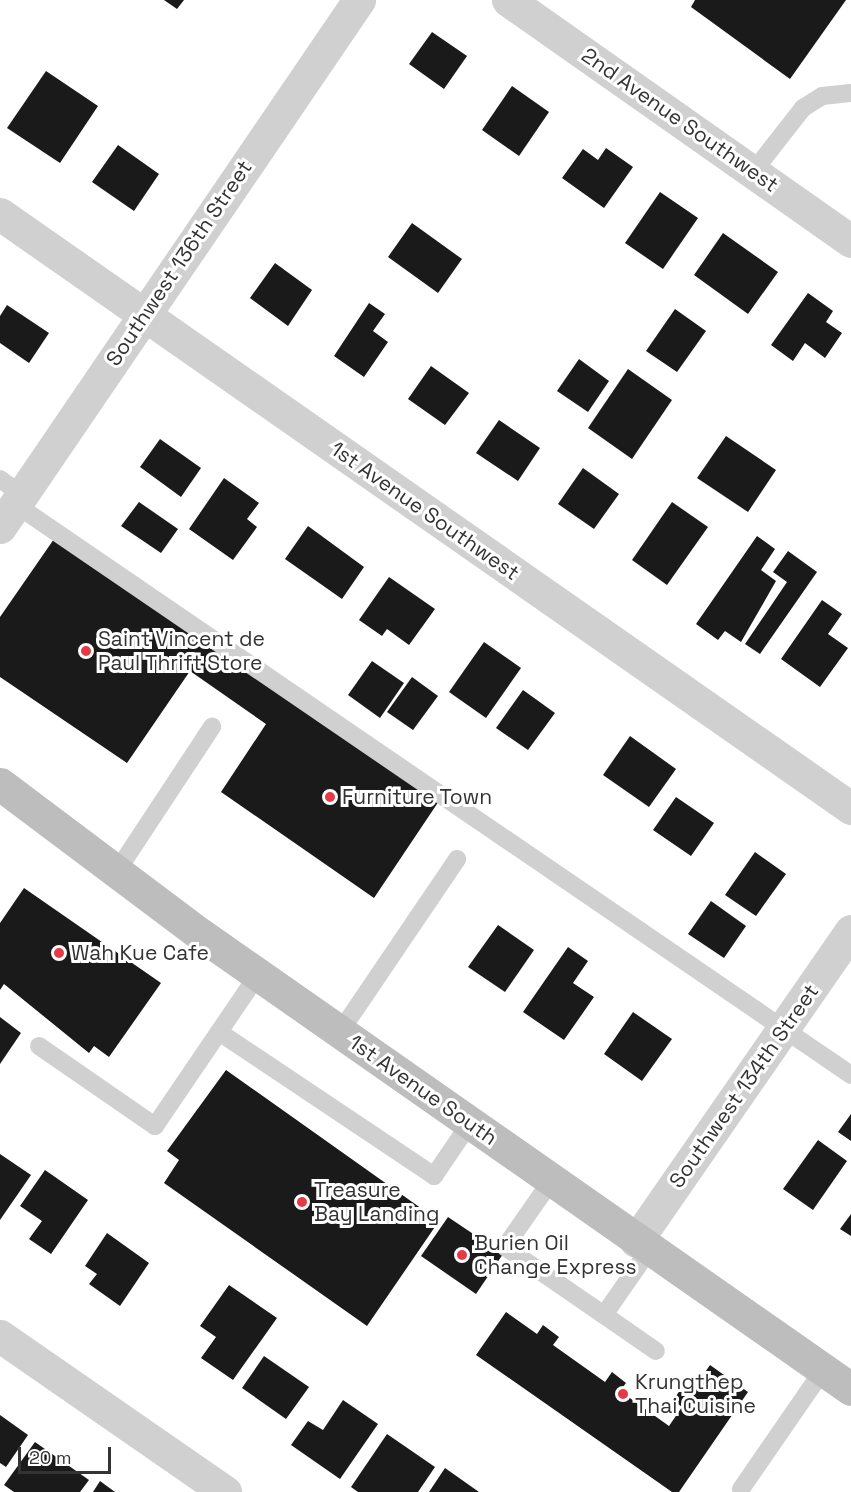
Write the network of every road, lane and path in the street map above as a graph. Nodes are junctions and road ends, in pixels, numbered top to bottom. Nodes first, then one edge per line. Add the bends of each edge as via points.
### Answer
1 (359, 0) edge
2 (508, 0) edge
3 (851, 93) edge
4 (753, 172) junction
5 (0, 214) edge
6 (851, 241) edge
7 (144, 315) junction
8 (9, 501) edge
9 (212, 727) dead end
10 (0, 784) edge
11 (851, 808) edge
12 (457, 859) dead end
13 (117, 871) junction
14 (851, 931) edge
15 (259, 973) junction
16 (784, 1028) junction
17 (219, 1032) junction
18 (340, 1032) junction
19 (39, 1046) dead end
20 (851, 1075) edge
21 (470, 1123) junction
22 (551, 1181) junction
23 (643, 1245) junction
24 (604, 1315) junction
25 (0, 1336) edge
26 (656, 1351) dead end
27 (823, 1370) junction
28 (851, 1389) edge
29 (741, 1489) dead end
30 (225, 1492) edge

1 - 7 street, Southwest 136th Street
2 - 4 street, 2nd Avenue Southwest
3 - 4 lane via 822,96 802,108
4 - 6 street, 2nd Avenue Southwest
5 - 7 street, 1st Avenue Southwest
7 - 8 street, Southwest 136th Street
7 - 11 street, 1st Avenue Southwest
8 - 16 lane
9 - 13 lane
10 - 13 main road, 1st Avenue South
12 - 18 lane
13 - 15 main road, 1st Avenue South
14 - 16 street, Southwest 134th Street
15 - 17 lane
15 - 18 main road, 1st Avenue South
16 - 20 lane
16 - 23 street, Southwest 134th Street
17 - 19 lane via 155,1126
17 - 21 lane via 434,1176
18 - 21 main road, 1st Avenue South
21 - 22 main road, 1st Avenue South
22 - 23 main road, 1st Avenue South
22 - 24 lane via 506,1247
23 - 24 lane
23 - 27 main road, 1st Avenue South
24 - 26 lane
25 - 30 street
27 - 28 main road, 1st Avenue South
27 - 29 lane

